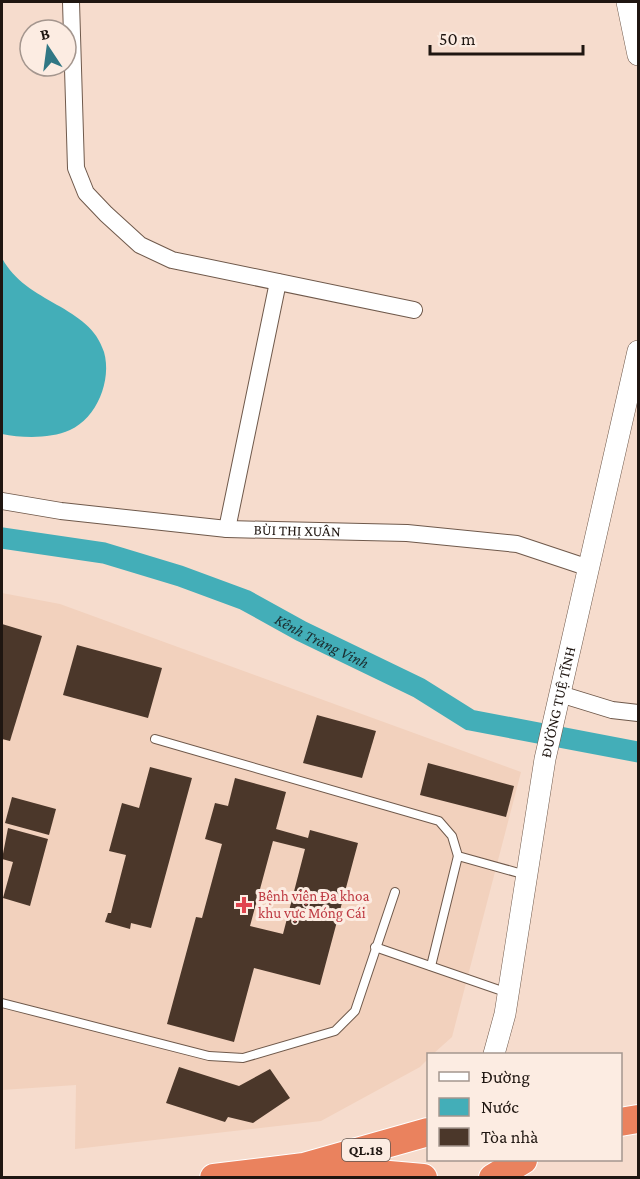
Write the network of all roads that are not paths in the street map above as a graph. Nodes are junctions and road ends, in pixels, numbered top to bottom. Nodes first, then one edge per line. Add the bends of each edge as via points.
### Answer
1 (71, 2) edge
2 (627, 2) edge
3 (639, 55) edge
4 (278, 282) junction
5 (414, 310) dead end
6 (639, 351) edge
7 (2, 501) edge
8 (227, 529) junction
9 (589, 568) junction
10 (560, 695) junction
11 (639, 713) edge
12 (155, 739) dead end
13 (458, 856) junction
14 (526, 875) junction
15 (394, 892) dead end
16 (375, 947) junction
17 (431, 966) junction
18 (508, 993) junction
19 (2, 1004) edge
20 (494, 1053) edge
21 (639, 1119) edge
22 (622, 1122) edge
23 (427, 1135) edge
24 (427, 1141) edge
25 (497, 1161) edge
26 (521, 1161) edge
27 (304, 1167) junction
28 (214, 1178) edge
29 (423, 1178) edge
30 (431, 1178) edge
31 (491, 1178) edge

1 - 4 street via 76,168 86,193 140,246 172,261
2 - 3 street
4 - 5 street
4 - 8 street
6 - 9 street, ĐƯỜNG TUỆ TĨNH
7 - 8 street, BÙI THỊ XUÂN
8 - 9 street, BÙI THỊ XUÂN via 407,533 518,544
9 - 10 street, ĐƯỜNG TUỆ TĨNH
10 - 11 street via 612,710
10 - 14 street, ĐƯỜNG TUỆ TĨNH
12 - 13 lane via 440,821 452,836
13 - 14 lane
13 - 17 lane
14 - 18 street, ĐƯỜNG TUỆ TĨNH
15 - 16 lane
16 - 17 lane
16 - 19 lane via 355,1011 335,1031 243,1058 209,1056
17 - 18 lane
18 - 20 street, ĐƯỜNG TUỆ TĨNH
21 - 22 highway
23 - 27 highway, QL.18
24 - 30 highway, QL.18 via 423,1155
25 - 31 highway
26 - 31 highway
27 - 28 highway, QL.18
27 - 29 highway, QL.18

